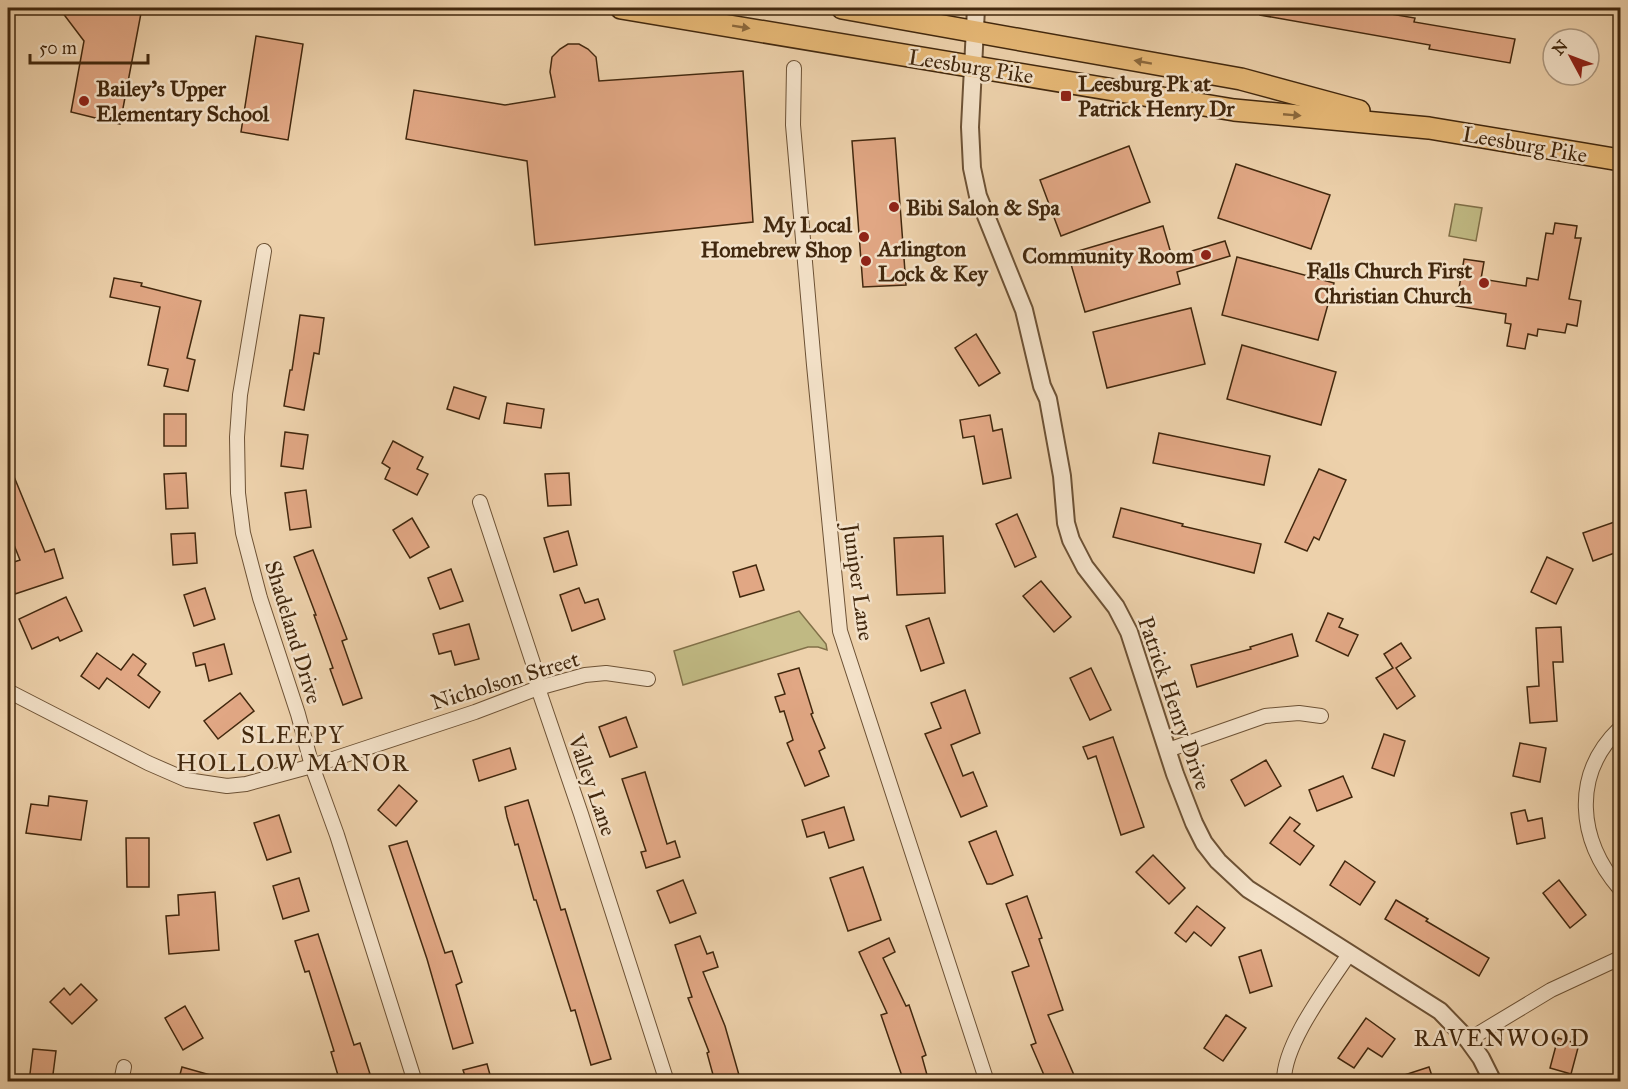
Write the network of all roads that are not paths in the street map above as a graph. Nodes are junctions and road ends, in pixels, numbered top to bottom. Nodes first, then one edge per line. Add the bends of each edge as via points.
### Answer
1 (621, 8) edge
2 (842, 8) edge
3 (976, 8) edge
4 (974, 31) junction
5 (972, 66) junction
6 (794, 68) dead end
7 (1429, 128) junction
8 (1620, 160) edge
9 (264, 251) dead end
10 (480, 502) dead end
11 (648, 679) dead end
12 (538, 688) junction
13 (8, 692) edge
14 (1321, 716) dead end
15 (1620, 728) edge
16 (1168, 750) junction
17 (312, 766) junction
18 (1620, 889) edge
19 (1349, 954) junction
20 (1620, 958) edge
21 (1468, 1040) junction
22 (124, 1067) dead end
23 (121, 1082) edge
24 (415, 1082) edge
25 (667, 1082) edge
26 (987, 1082) edge
27 (1284, 1082) edge
28 (1493, 1082) edge

1 -> 5 main road, Leesburg Pike
2 - 4 main road, Leesburg Pike
3 - 4 street, Patrick Henry Drive
4 - 5 street, Patrick Henry Drive
7 -> 4 main road, Leesburg Pike via 1241,79
5 -> 7 main road, Leesburg Pike via 1234,110
5 - 16 street, Patrick Henry Drive via 972,168 978,196 1024,310 1048,399 1066,523 1085,567 1116,607 1129,632
6 - 26 street, Juniper Lane via 793,125 840,632
7 - 8 main road, Leesburg Pike
9 - 17 street, Shadeland Drive via 240,395 238,493 243,533 260,597
10 - 12 street, Valley Lane
11 - 12 street, Nicholson Street via 606,673
12 - 17 street, Nicholson Street
12 - 25 street, Valley Lane
13 - 17 street, Nicholson Street via 187,780 226,786 246,784
14 - 16 street via 1299,712 1265,716
15 - 18 street via 1594,765 1585,803 1590,838
16 - 19 street, Patrick Henry Drive via 1194,824 1218,861 1248,889
17 - 24 street, Shadeland Drive
19 - 21 street, Patrick Henry Drive via 1424,1000
19 - 27 street via 1295,1041 1287,1058
20 - 21 street via 1551,990
21 - 28 street, Patrick Henry Drive
22 - 23 street

